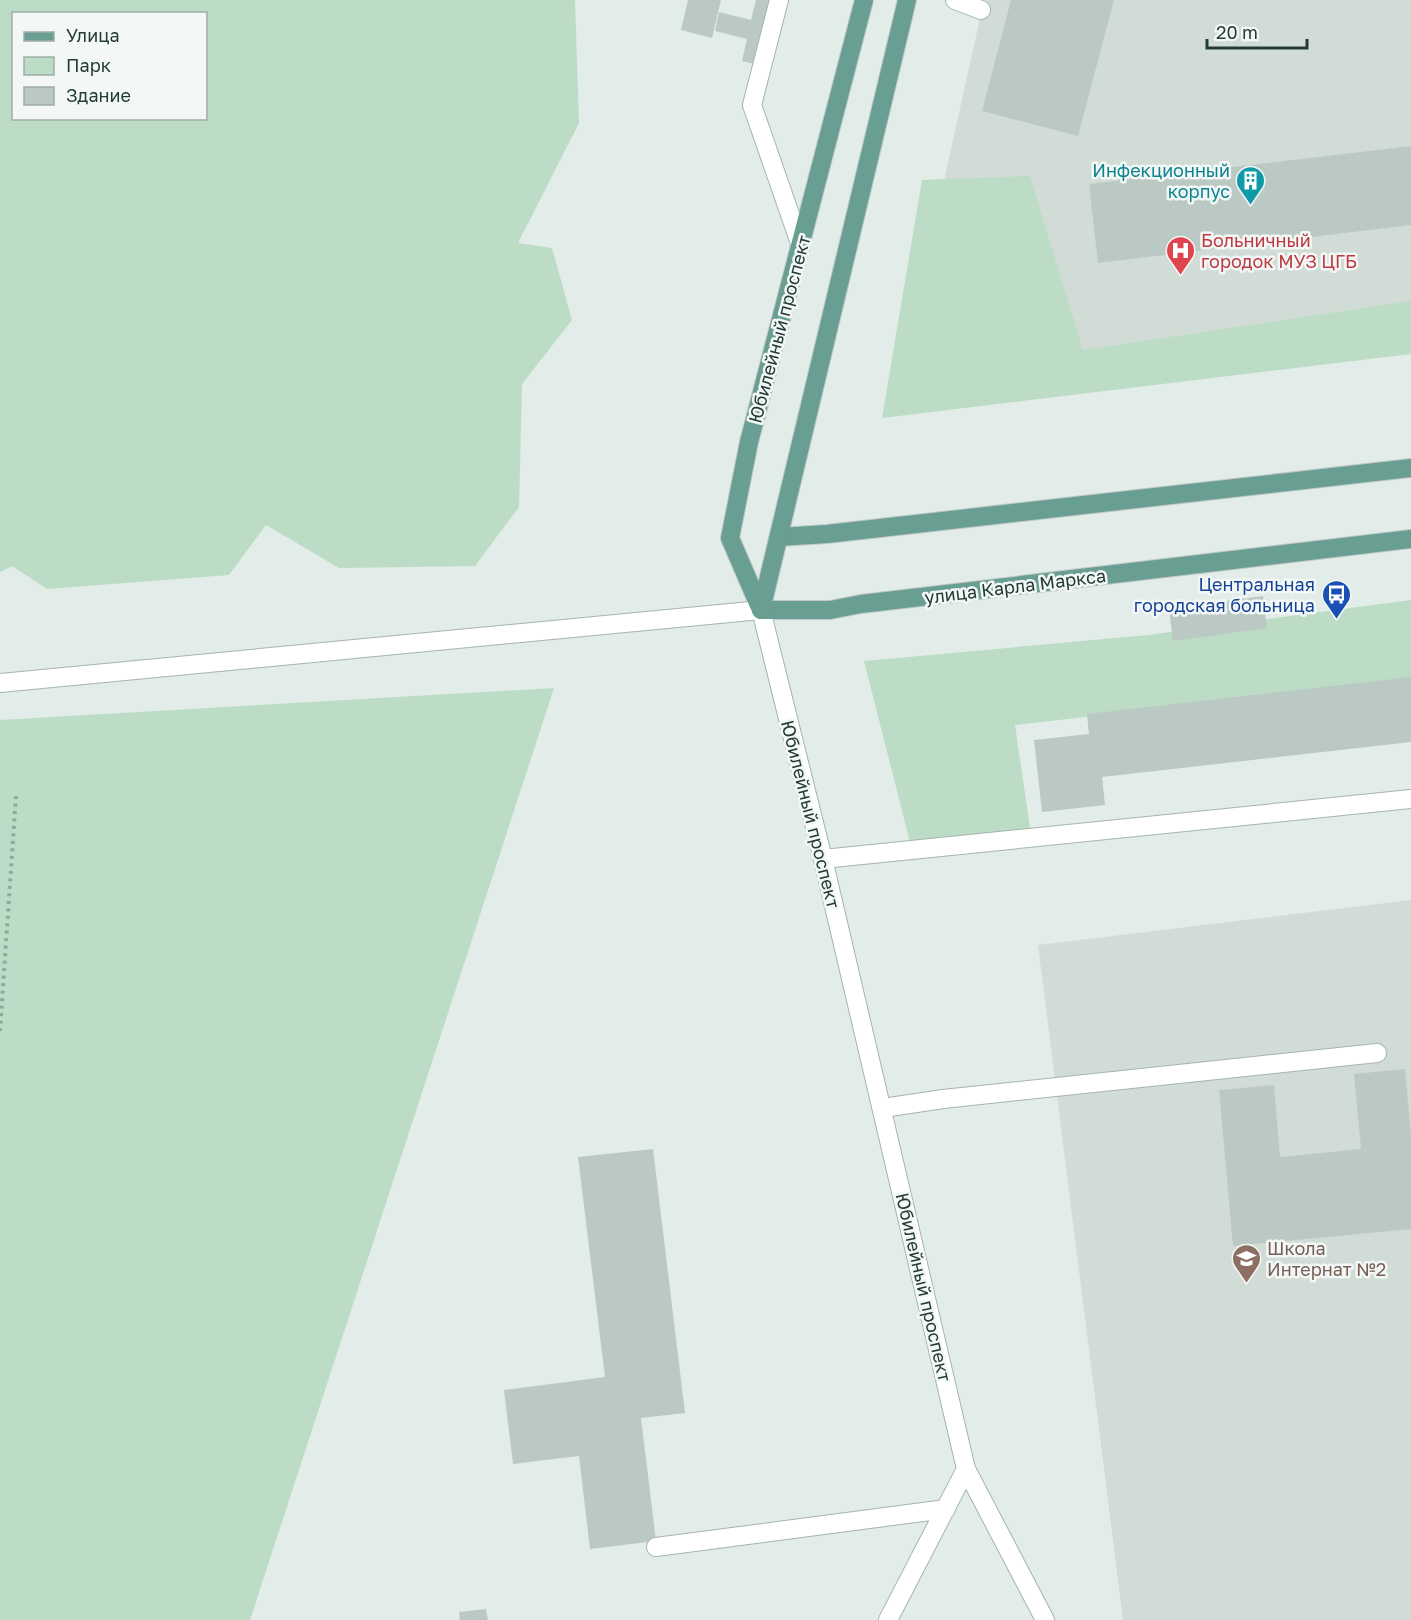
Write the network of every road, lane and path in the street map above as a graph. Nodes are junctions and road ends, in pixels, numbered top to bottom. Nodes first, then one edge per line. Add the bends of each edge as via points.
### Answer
1 (779, 0) edge
2 (864, 0) edge
3 (907, 0) edge
4 (955, 0) edge
5 (981, 10) dead end
6 (801, 246) junction
7 (1411, 468) edge
8 (779, 537) junction
9 (1411, 539) edge
10 (761, 610) junction
11 (0, 684) edge
12 (16, 795) dead end
13 (1411, 799) edge
14 (823, 859) junction
15 (0, 1031) edge
16 (1377, 1053) dead end
17 (883, 1108) junction
18 (966, 1469) junction
19 (946, 1509) junction
20 (656, 1547) dead end
21 (888, 1620) edge
22 (1045, 1620) edge

1 - 6 street via 752,105
2 - 6 main road, Юбилейный проспект
3 - 8 main road
4 - 5 street
6 - 10 main road, Юбилейный проспект via 750,442 730,538
7 - 8 main road
8 - 10 main road
9 - 10 main road, улица Карла Маркса via 830,610
10 - 11 street
10 - 14 street, Юбилейный проспект
12 - 15 path
13 - 14 street
14 - 17 street, Юбилейный проспект
16 - 17 street
17 - 18 street, Юбилейный проспект
18 - 19 street
18 - 22 street, Юбилейный проспект
19 - 20 street
19 - 21 street

